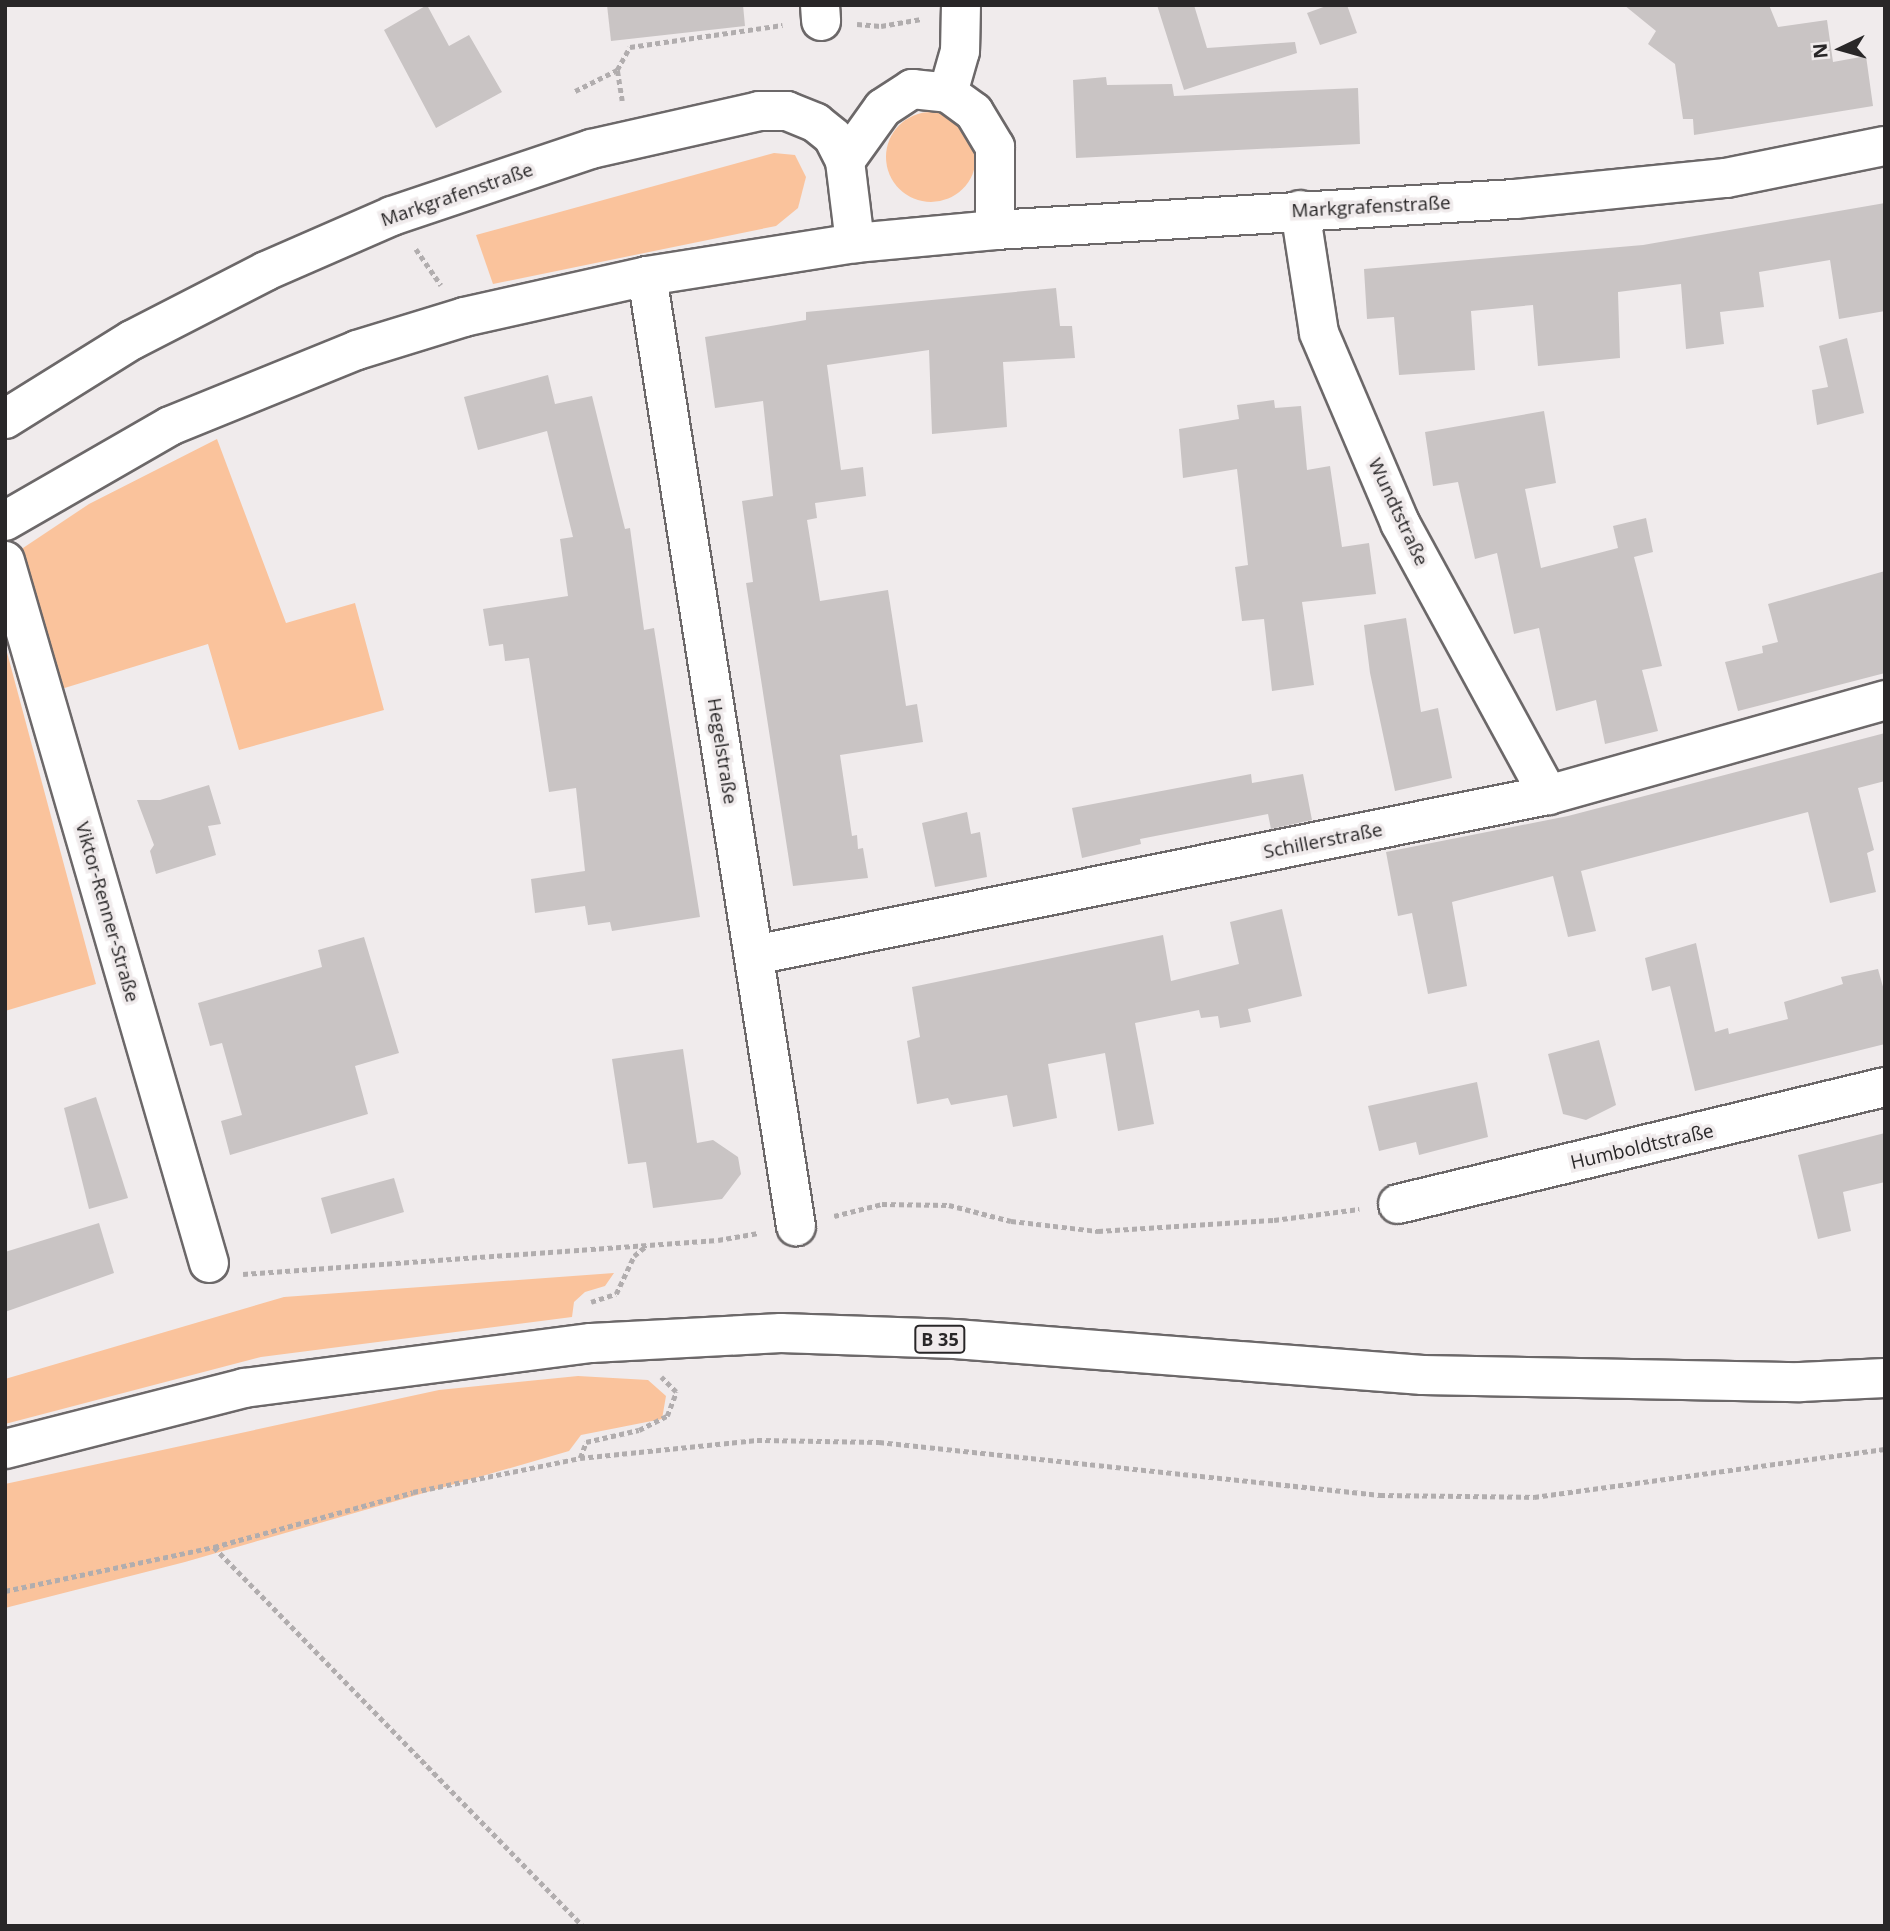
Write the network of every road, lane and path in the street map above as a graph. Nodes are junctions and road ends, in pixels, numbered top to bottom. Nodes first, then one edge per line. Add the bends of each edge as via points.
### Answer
1 (962, 9) edge
2 (820, 13) edge
3 (617, 70) junction
4 (575, 91) dead end
5 (948, 93) junction
6 (628, 140) junction
7 (1885, 146) edge
8 (845, 160) junction
9 (1300, 210) junction
10 (392, 216) junction
11 (995, 230) junction
12 (855, 243) junction
13 (647, 276) junction
14 (464, 317) junction
15 (5, 419) edge
16 (5, 520) edge
17 (5, 561) edge
18 (1885, 700) edge
19 (1548, 795) junction
20 (755, 956) junction
21 (1885, 1087) edge
22 (1398, 1204) joint
23 (796, 1226) junction
24 (209, 1264) joint
25 (1885, 1378) edge
26 (1885, 1449) edge
27 (5, 1450) edge
28 (214, 1547) junction
29 (5, 1591) edge
30 (583, 1926) edge

1 - 2 path via 881,26
1 - 5 street via 960,51
2 - 3 path via 631,47
3 - 4 path
3 - 6 path
5 - 8 street via 912,89 902,95 883,108
5 - 11 street via 974,112 995,147
6 - 8 street, Markgrafenstraße via 758,111 787,111 816,123 833,137
6 - 10 street, Markgrafenstraße
7 - 9 street, Markgrafenstraße via 1726,178 1515,199
8 - 12 street, Markgrafenstraße
9 - 11 street, Markgrafenstraße
9 - 19 street, Wundtstraße via 1319,333 1330,359 1400,523
10 - 14 path
10 - 15 street, Markgrafenstraße via 266,271 132,340
11 - 12 street, Markgrafenstraße
12 - 13 street, Markgrafenstraße
13 - 14 street, Markgrafenstraße
13 - 20 street, Hegelstraße
14 - 16 street, Markgrafenstraße via 357,350 170,426
17 - 24 street, Viktor-Renner-Straße
18 - 19 street, Schillerstraße
19 - 20 street, Schillerstraße
20 - 23 street, Hegelstraße
21 - 22 street, Humboldtstraße
22 - 23 path via 1274,1220 1098,1231 1011,1222 948,1205 882,1204
23 - 24 path via 718,1240 220,1275
25 - 27 street, B 35 via 1800,1382 1423,1374 1075,1347 781,1333 591,1343 244,1388
26 - 28 path via 1534,1497 1418,1496 879,1442 757,1440 580,1458 413,1492
28 - 29 path
28 - 30 path

